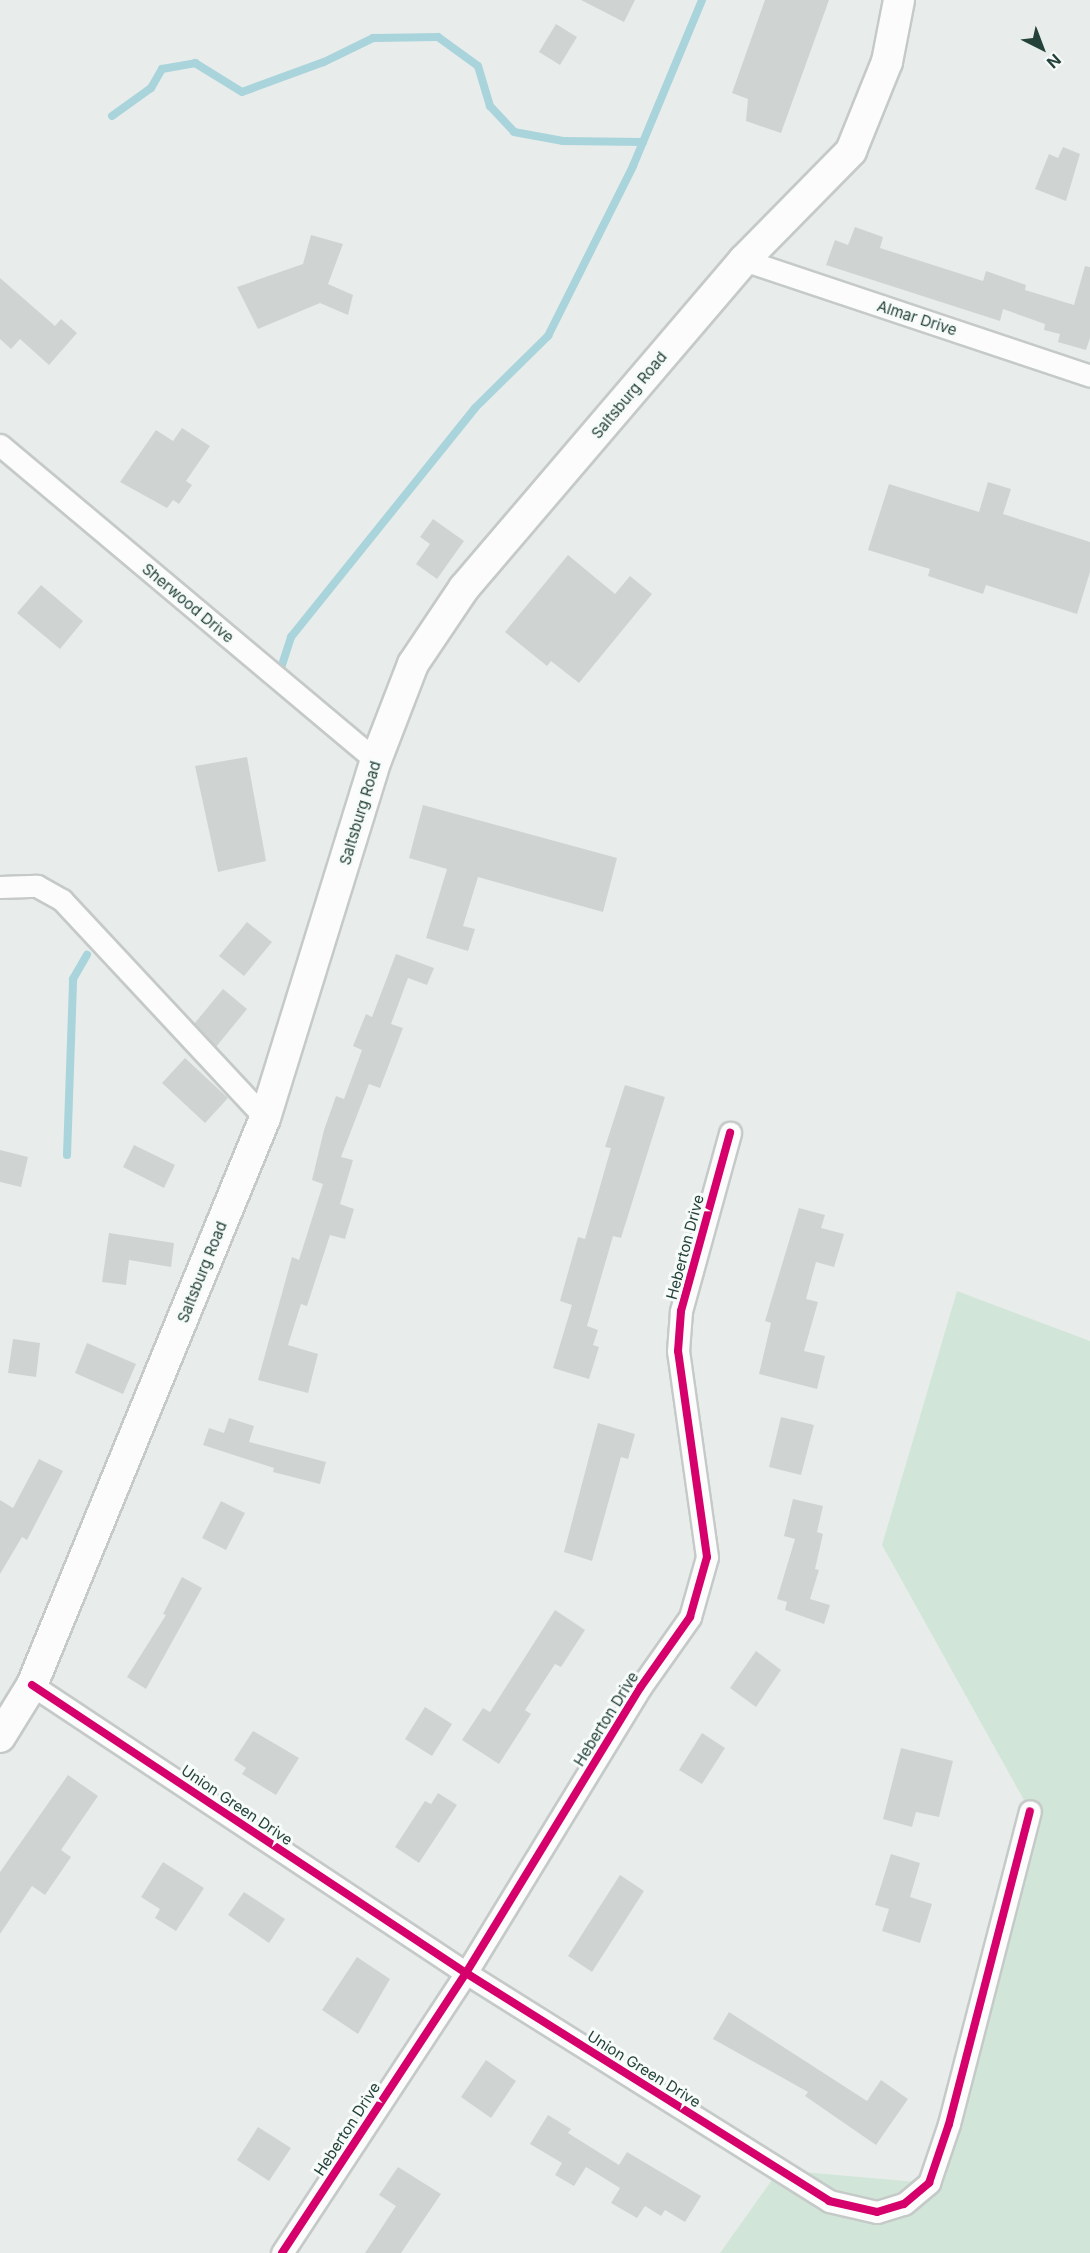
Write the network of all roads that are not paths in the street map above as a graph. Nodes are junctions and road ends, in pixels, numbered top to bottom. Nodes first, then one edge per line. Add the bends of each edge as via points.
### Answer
1 (899, 0) edge
2 (744, 260) junction
3 (1090, 376) edge
4 (0, 445) edge
5 (376, 760) junction
6 (0, 887) edge
7 (265, 1118) junction
8 (730, 1133) dead end
9 (32, 1685) junction
10 (0, 1737) edge
11 (1030, 1811) dead end
12 (466, 1973) junction
13 (282, 2253) edge

1 - 2 main road, Saltsburg Road via 887,62 851,151
2 - 3 street, Almar Drive
2 - 5 main road, Saltsburg Road via 464,588 413,664
4 - 5 street, Sherwood Drive
5 - 7 main road, Saltsburg Road
6 - 7 street via 37,886 62,900
7 - 9 main road, Saltsburg Road
8 - 12 street, Heberton Drive via 681,1311 678,1351 707,1557 690,1617 640,1689
9 - 10 main road, Saltsburg Road
9 - 12 street, Union Green Drive
11 - 12 street, Union Green Drive via 929,2183 904,2204 877,2212 829,2201
12 - 13 street, Heberton Drive

